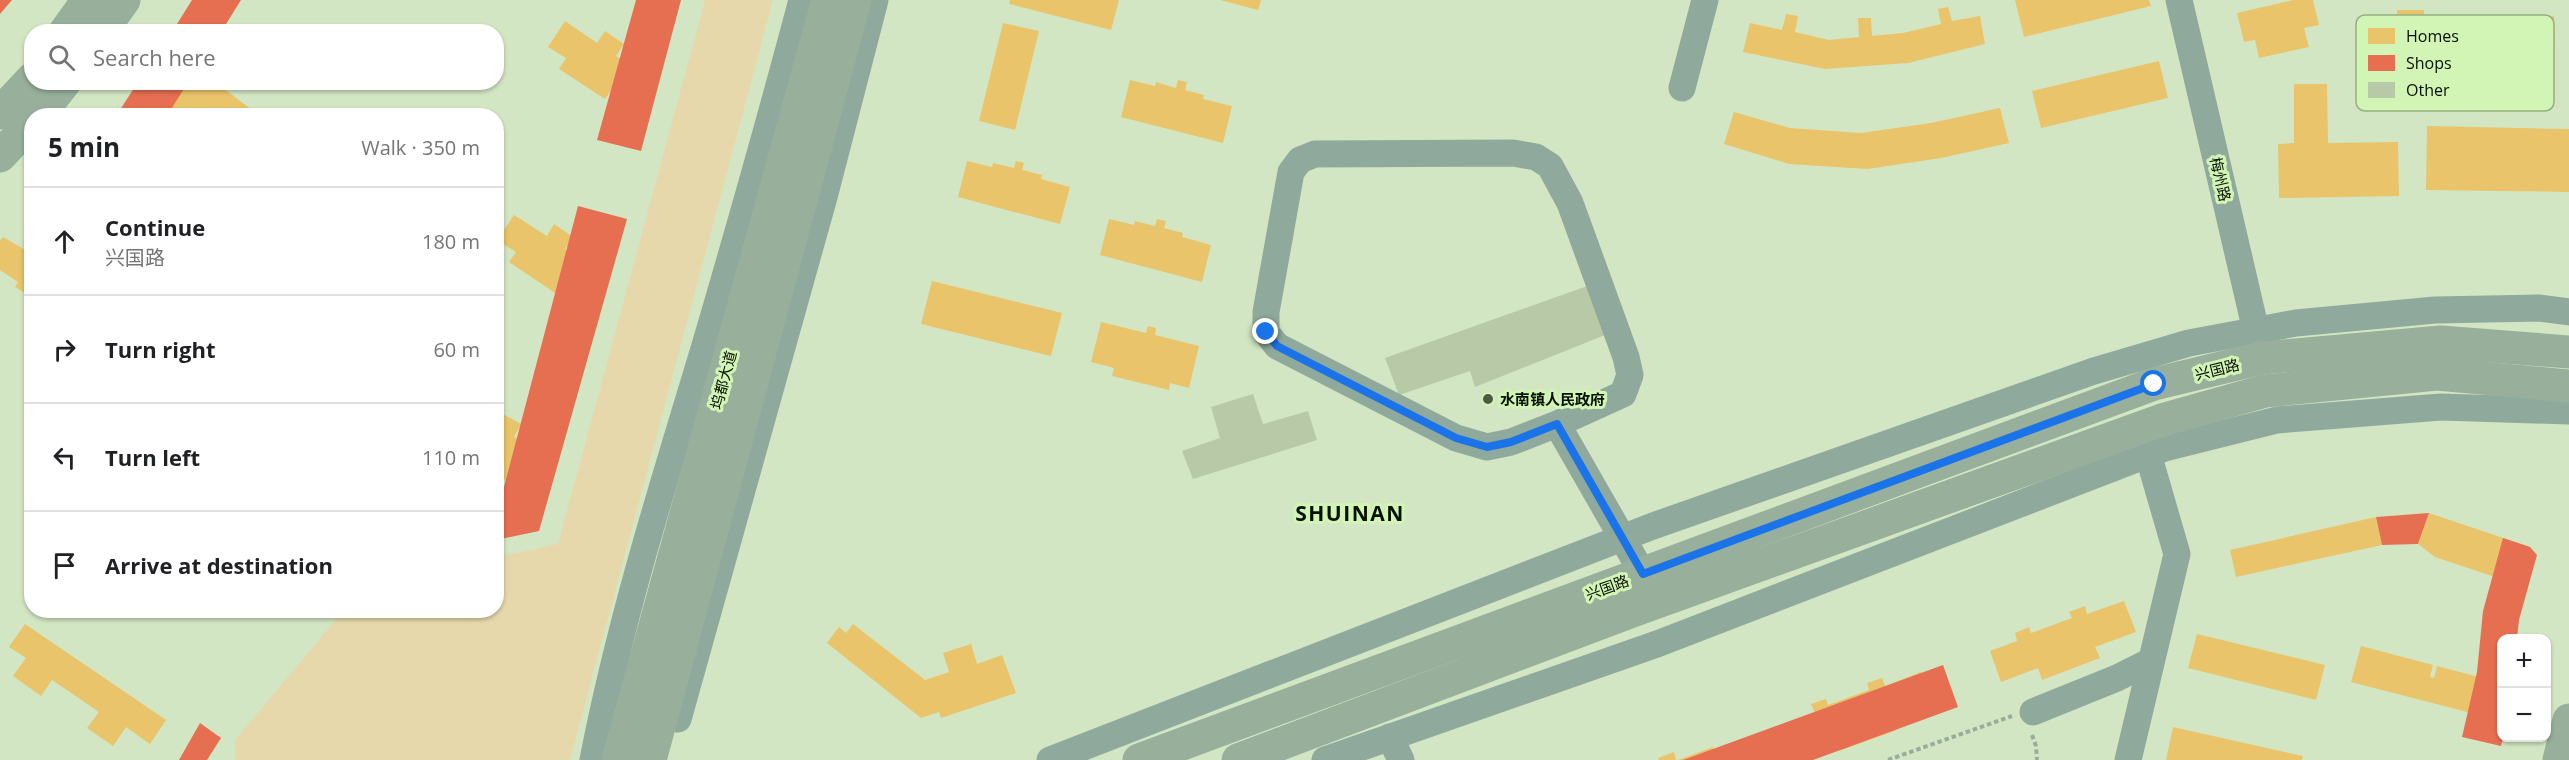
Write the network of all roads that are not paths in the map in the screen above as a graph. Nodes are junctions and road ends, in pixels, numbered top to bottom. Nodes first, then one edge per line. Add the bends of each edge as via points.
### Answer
1 (88, 0) edge
2 (124, 0) edge
3 (802, 0) edge
4 (828, 0) edge
5 (855, 0) edge
6 (875, 0) edge
7 (1705, 0) edge
8 (2179, 0) edge
9 (71, 24) edge
10 (107, 24) edge
11 (24, 88) edge
12 (1682, 88) dead end
13 (59, 90) edge
14 (44, 108) edge
15 (0, 113) edge
16 (24, 130) edge
17 (0, 156) edge
18 (2569, 312) edge
19 (2259, 344) junction
20 (2569, 352) edge
21 (2537, 383) junction
22 (2569, 386) edge
23 (2569, 406) edge
24 (2569, 411) edge
25 (1557, 424) junction
26 (2148, 454) junction
27 (1622, 538) junction
28 (1643, 574) junction
29 (2151, 661) junction
30 (2028, 712) road end
31 (2569, 720) edge
32 (659, 724) junction
33 (1396, 749) edge
34 (619, 759) edge
35 (660, 760) edge
36 (666, 760) edge
37 (1050, 760) edge
38 (1139, 760) edge
39 (1238, 760) edge
40 (1325, 760) edge
41 (2128, 760) edge
42 (2559, 760) edge

1 - 9 main road
2 - 10 main road
3 - 34 street via 602,713
4 - 34 main road, 坞都大道
5 - 32 main road, 坞都大道
6 - 36 street via 821,208
7 - 12 street
8 - 19 street, 梅州路
11 - 15 main road
13 - 14 main road
16 - 17 main road
18 - 19 street via 2540,308 2435,310
19 - 20 main road, 兴国路 via 2441,342
19 - 27 street via 2189,343 2094,371
19 - 28 main road, 兴国路
21 - 22 main road, 兴国路
21 - 23 main road
21 - 39 main road, 兴国路 via 2437,374 2265,391 2162,420 1635,610
24 - 26 street via 2441,407 2277,420
25 - 25 street via 1623,394 1630,375 1570,203 1550,166 1536,157 1514,153 1315,154 1300,160 1291,172 1266,312 1266,332 1277,346 1456,438 1487,447
25 - 27 street
26 - 29 street via 2177,554
26 - 33 street
27 - 28 street
27 - 37 street
28 - 38 main road, 兴国路
29 - 30 street
29 - 41 street
31 - 42 main road
32 - 34 main road, 坞都大道
32 - 35 main road
33 - 40 street

